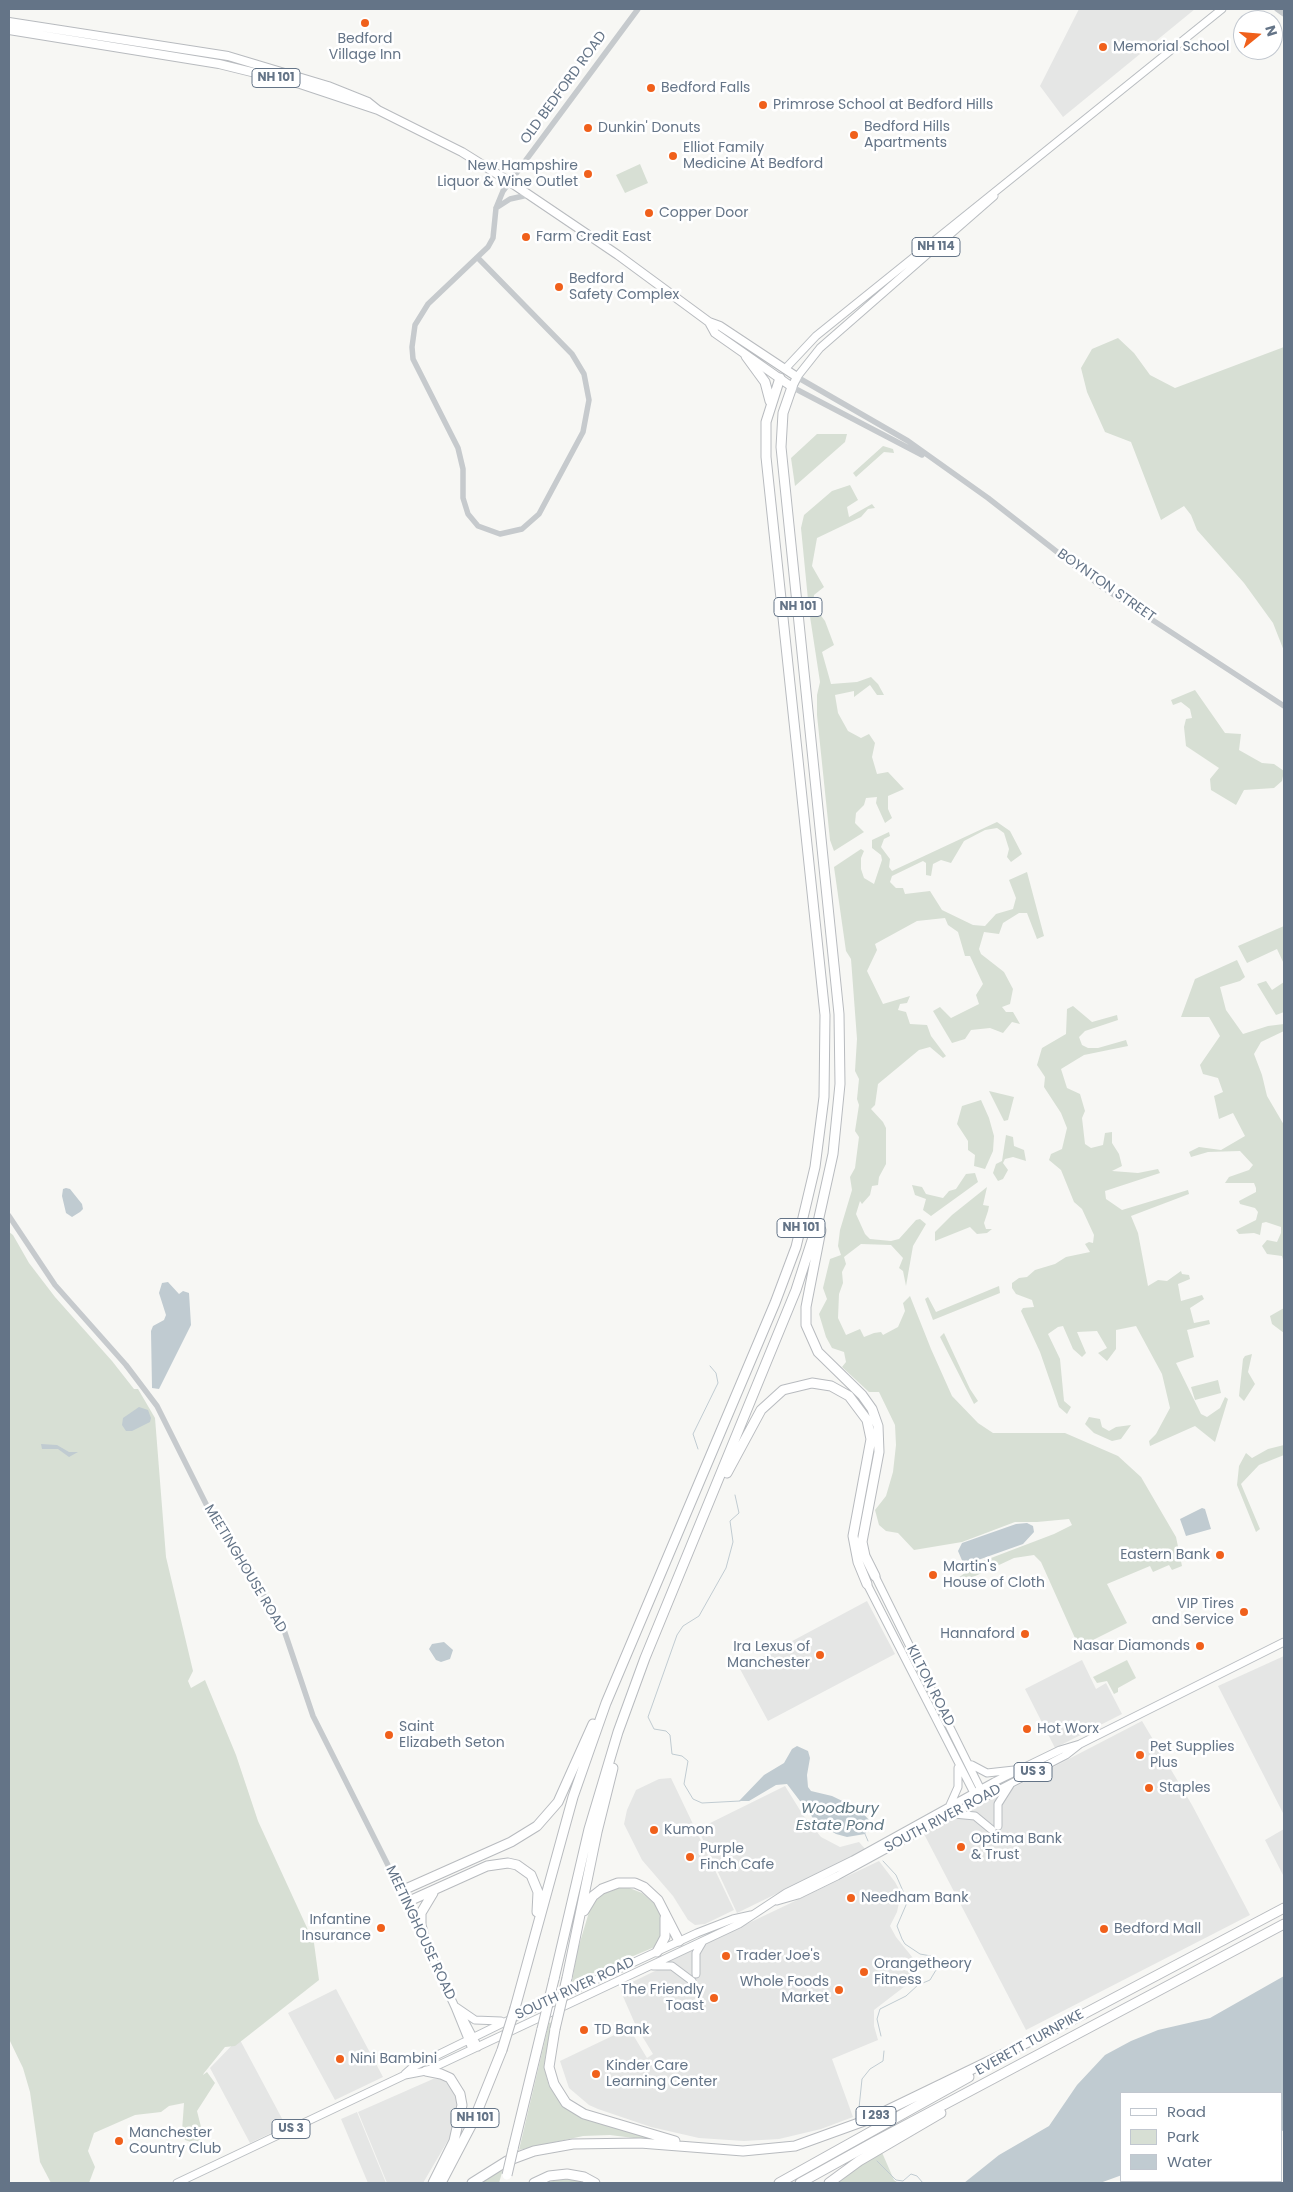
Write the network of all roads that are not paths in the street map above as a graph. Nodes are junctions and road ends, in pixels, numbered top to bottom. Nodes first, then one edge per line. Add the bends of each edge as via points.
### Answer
1 (638, 9) edge
2 (1222, 9) edge
3 (1277, 9) edge
4 (1284, 14) edge
5 (9, 22) edge
6 (9, 30) edge
7 (378, 110) junction
8 (1039, 156) junction
9 (510, 182) junction
10 (528, 195) junction
11 (496, 208) junction
12 (478, 258) junction
13 (709, 322) junction
14 (746, 356) junction
15 (785, 369) junction
16 (797, 377) junction
17 (780, 378) junction
18 (792, 387) junction
19 (770, 402) junction
20 (933, 460) junction
21 (1284, 706) edge
22 (828, 1180) junction
23 (9, 1216) edge
24 (707, 1508) junction
25 (874, 1576) joint
26 (867, 1584) joint
27 (1284, 1642) edge
28 (645, 1658) junction
29 (606, 1703) junction
30 (1080, 1744) junction
31 (955, 1758) junction
32 (969, 1762) junction
33 (1021, 1769) junction
34 (1012, 1783) junction
35 (981, 1789) junction
36 (973, 1793) junction
37 (985, 1797) junction
38 (977, 1801) junction
39 (950, 1810) junction
40 (437, 1888) junction
41 (402, 1891) junction
42 (407, 1902) junction
43 (1284, 1908) edge
44 (665, 1912) junction
45 (751, 1915) junction
46 (580, 1920) junction
47 (1284, 1924) edge
48 (705, 1940) junction
49 (679, 1941) junction
50 (426, 1944) junction
51 (656, 1952) junction
52 (650, 1966) junction
53 (522, 1982) junction
54 (455, 2007) junction
55 (507, 2021) junction
56 (1047, 2033) junction
57 (470, 2038) junction
58 (475, 2048) junction
59 (1047, 2050) junction
60 (426, 2071) junction
61 (405, 2075) junction
62 (692, 2146) junction
63 (506, 2179) edge
64 (177, 2183) edge
65 (433, 2183) edge
66 (441, 2183) edge
67 (472, 2183) edge
68 (534, 2183) edge
69 (595, 2183) edge
70 (779, 2183) edge
71 (800, 2183) edge
72 (829, 2183) edge

1 - 9 street, OLD BEDFORD ROAD
2 - 8 main road, NH 114
3 - 4 street
5 - 7 highway, NH 101 via 228,56 328,86 368,102
6 - 7 highway, NH 101 via 219,64 285,80
7 - 9 highway, NH 101 via 455,148
8 - 15 main road, NH 114 via 816,336
8 - 16 main road, NH 114 via 820,348
9 - 10 highway, NH 101
9 - 11 street, OLD BEDFORD ROAD via 500,195
10 - 11 street via 510,198
10 - 13 highway, NH 101 via 618,255
11 - 12 street via 493,238
12 - 12 street via 428,304 414,325 412,347 415,365 458,448 463,469 463,498 468,514 478,526 500,534 522,529 539,514 583,432 589,400 584,374 572,354
13 - 14 highway, NH 101 via 715,333
13 - 15 highway, NH 101
14 - 17 highway, BOYNTON STREET
14 - 19 highway, NH 101 via 768,389
15 - 16 highway, NH 101
15 - 17 highway
16 - 18 highway, NH 101
16 - 20 street, BOYNTON STREET via 889,428
17 - 18 highway, BOYNTON STREET
17 - 19 highway
18 - 20 street, BOYNTON STREET
18 - 22 highway, NH 101 via 783,413 781,447 839,1014 839,1093
19 - 29 highway, NH 101 via 766,422 766,457 825,1015 825,1074 819,1144 806,1210 785,1278
20 - 21 street, BOYNTON STREET via 988,498 1102,587
22 - 24 highway, NH 101 via 796,1290
22 - 25 highway via 806,1306 806,1325 818,1352 862,1395 878,1426 879,1452 862,1542
23 - 41 street, MEETINGHOUSE ROAD via 55,1285 126,1365 157,1406 218,1526 284,1630 312,1713
24 - 26 highway via 761,1410 775,1396 792,1386 812,1383 840,1391 862,1411 871,1439 853,1536 856,1556
24 - 28 highway, NH 101
25 - 32 main road, KILTON ROAD
26 - 31 main road, KILTON ROAD
27 - 30 main road, SOUTH RIVER ROAD / US 3
28 - 46 highway via 610,1777
28 - 63 highway, NH 101, bridge via 598,1798
29 - 41 highway via 592,1726 561,1797 537,1826 511,1842
29 - 53 highway, NH 101 via 573,1797
30 - 33 main road, SOUTH RIVER ROAD / US 3
30 - 34 main road, SOUTH RIVER ROAD / US 3 via 1066,1755
31 - 36 main road, KILTON ROAD
31 - 39 main road via 959,1783
32 - 33 main road via 975,1769 987,1773
32 - 35 main road, KILTON ROAD
33 - 35 main road, SOUTH RIVER ROAD / US 3
34 - 37 main road, SOUTH RIVER ROAD / US 3
34 - 39 main road via 998,1804 995,1828 975,1816
35 - 36 main road, SOUTH RIVER ROAD / US 3
35 - 37 main road, KILTON ROAD
36 - 38 main road, KILTON ROAD
36 - 39 main road, SOUTH RIVER ROAD / US 3
37 - 38 main road, SOUTH RIVER ROAD / US 3
38 - 39 main road, SOUTH RIVER ROAD / US 3
39 - 45 main road, SOUTH RIVER ROAD / US 3 via 786,1893
40 - 42 highway
40 - 50 highway via 421,1914
40 - 53 highway via 495,1863 517,1865 531,1875 538,1892 538,1906
41 - 42 main road, MEETINGHOUSE ROAD
42 - 50 main road, MEETINGHOUSE ROAD
43 - 56 highway, EVERETT TURNPIKE / I 293
44 - 46 highway via 644,1887 626,1882 610,1884 602,1889 588,1903
44 - 49 highway
44 - 51 highway via 665,1937
45 - 48 main road, SOUTH RIVER ROAD / US 3
45 - 49 main road, SOUTH RIVER ROAD / US 3
46 - 62 highway, bridge via 555,2029 549,2067 554,2084 566,2103 584,2114
47 - 59 highway, EVERETT TURNPIKE / I 293
48 - 52 main road, SOUTH RIVER ROAD / US 3
48 - 52 main road via 696,1952 694,1977 672,1966
49 - 51 main road, SOUTH RIVER ROAD / US 3
50 - 54 main road, MEETINGHOUSE ROAD
51 - 55 main road, SOUTH RIVER ROAD / US 3
52 - 58 main road, SOUTH RIVER ROAD / US 3
53 - 66 highway, NH 101, bridge via 502,2050 474,2122
54 - 55 main road via 475,2020
54 - 57 main road, MEETINGHOUSE ROAD
55 - 57 main road, SOUTH RIVER ROAD / US 3
56 - 62 highway, I 293 via 867,2120 811,2141 779,2149 743,2151
56 - 70 highway, EVERETT TURNPIKE
57 - 58 main road, MEETINGHOUSE ROAD
57 - 61 main road, SOUTH RIVER ROAD / US 3 via 413,2067
58 - 60 main road, SOUTH RIVER ROAD / US 3
59 - 71 highway, EVERETT TURNPIKE
59 - 72 highway, I 293 via 859,2161
60 - 61 main road, SOUTH RIVER ROAD / US 3
60 - 65 highway via 450,2078 460,2094 462,2105 454,2141
61 - 64 main road, SOUTH RIVER ROAD / US 3
62 - 67 highway, I 293 via 615,2142 550,2147 507,2161
68 - 69 highway via 549,2176 566,2174 578,2175

